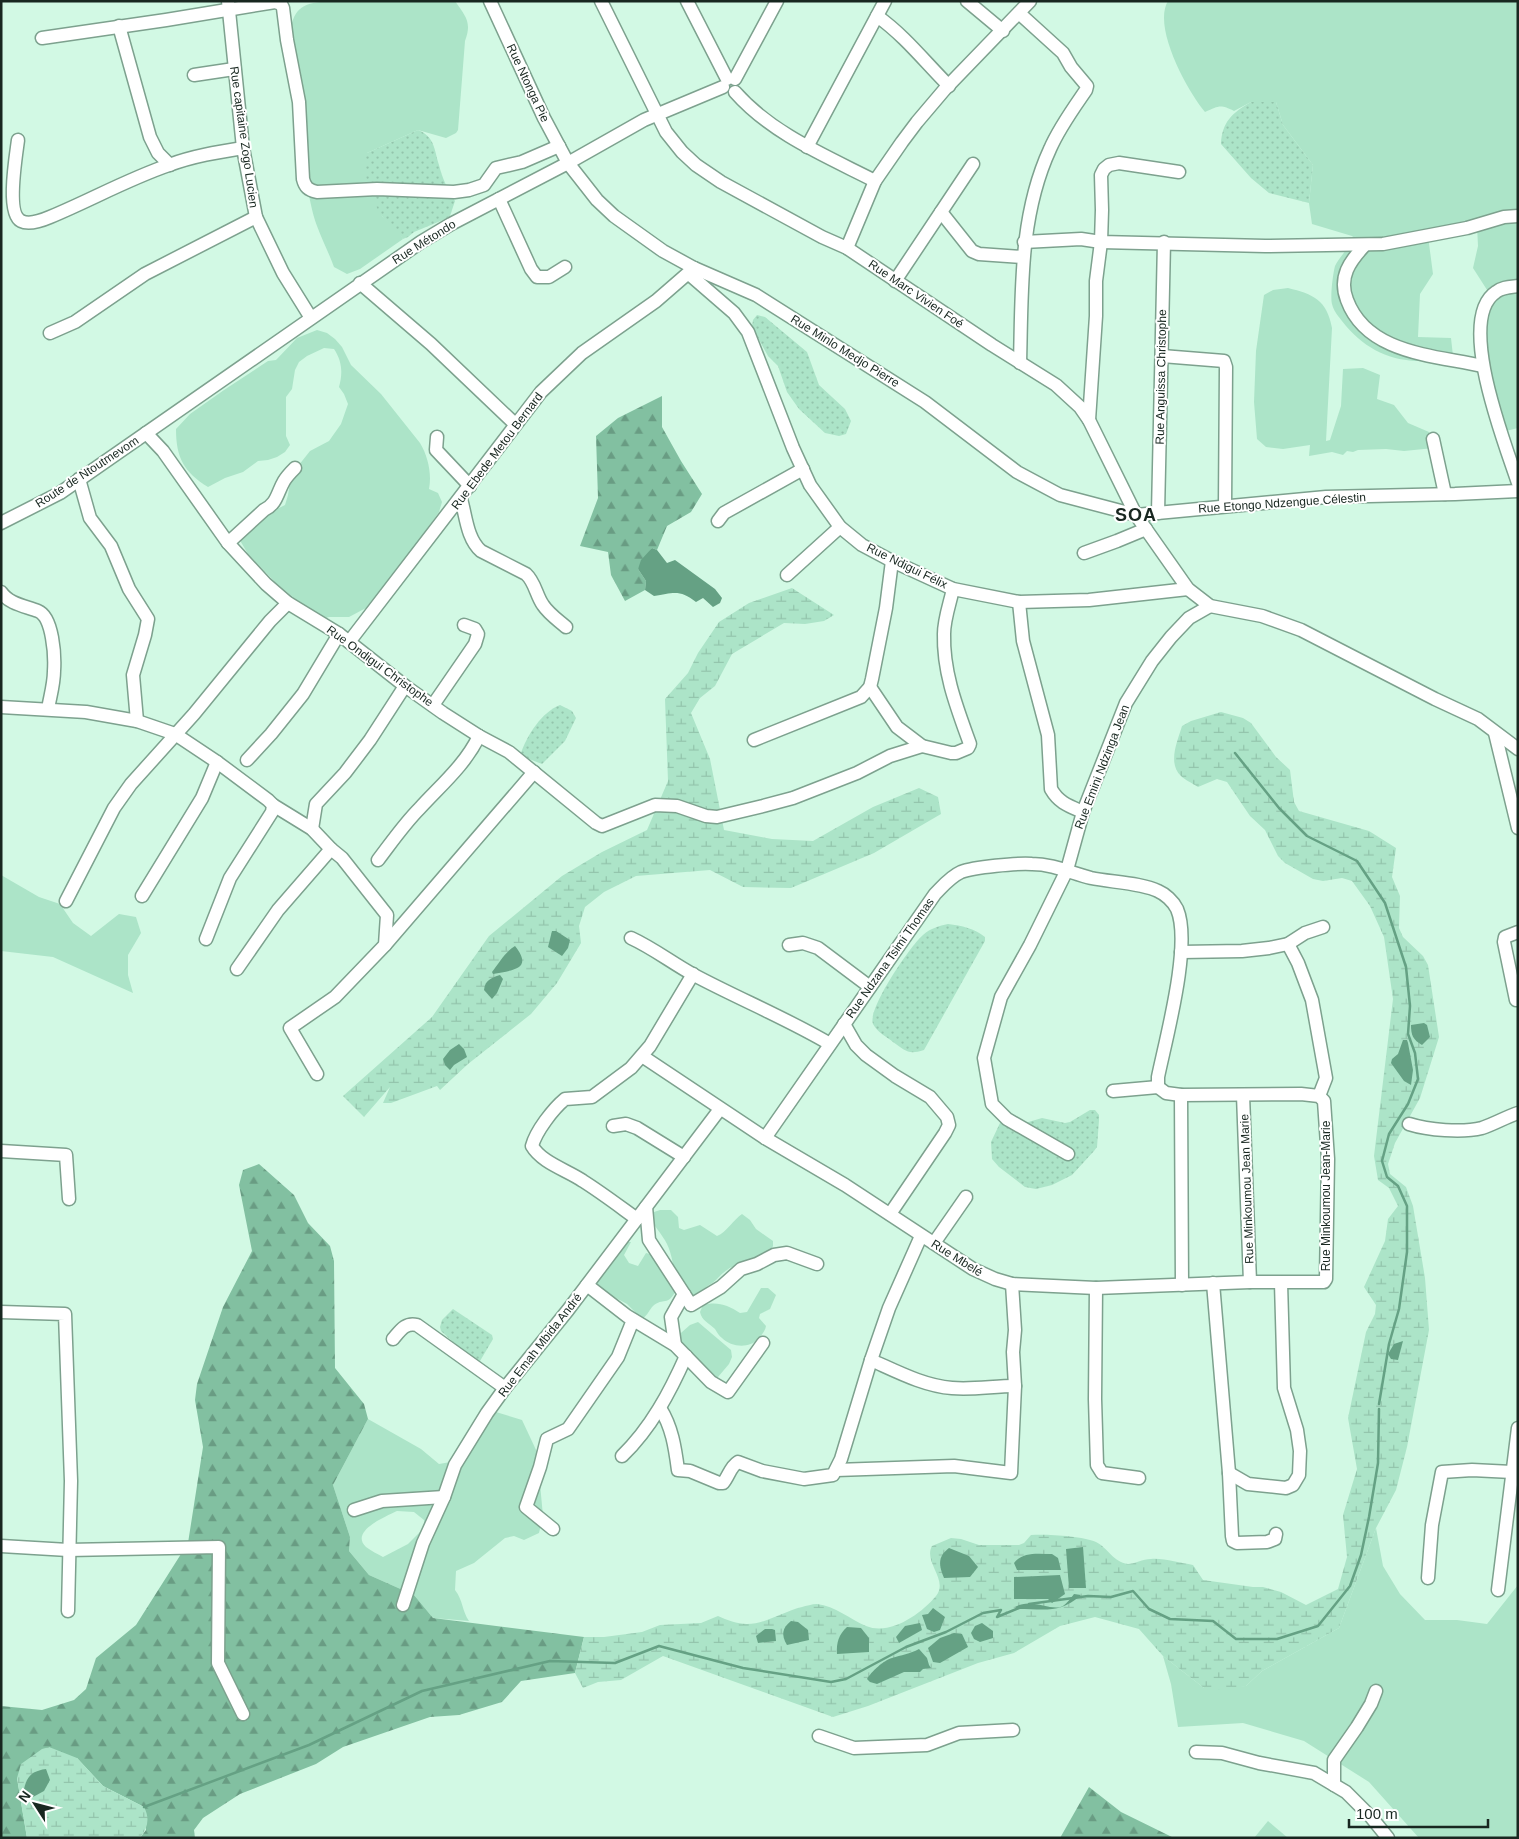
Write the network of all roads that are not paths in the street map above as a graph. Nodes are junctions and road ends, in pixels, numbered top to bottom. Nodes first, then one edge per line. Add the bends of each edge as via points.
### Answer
1 (490, 1) edge
2 (602, 1) edge
3 (688, 1) edge
4 (777, 1) edge
5 (885, 1) edge
6 (967, 1) edge
7 (1030, 1) edge
8 (228, 6) edge
9 (1019, 13) junction
10 (877, 16) junction
11 (118, 26) junction
12 (1003, 31) junction
13 (42, 38) dead end
14 (234, 68) junction
15 (194, 75) dead end
16 (728, 82) junction
17 (949, 86) junction
18 (656, 114) junction
19 (18, 140) dead end
20 (559, 146) junction
21 (807, 147) junction
22 (243, 148) junction
23 (568, 163) junction
24 (170, 164) junction
25 (973, 164) dead end
26 (1179, 172) dead end
27 (875, 181) junction
28 (500, 199) junction
29 (941, 212) junction
30 (1518, 216) edge
31 (256, 217) junction
32 (1024, 242) junction
33 (1101, 242) junction
34 (1164, 242) junction
35 (1364, 245) junction
36 (847, 248) junction
37 (1022, 257) junction
38 (566, 267) dead end
39 (692, 271) junction
40 (895, 281) junction
41 (360, 283) junction
42 (1518, 286) edge
43 (311, 318) junction
44 (50, 334) dead end
45 (1162, 356) junction
46 (1020, 363) junction
47 (1482, 366) junction
48 (1089, 420) junction
49 (515, 424) junction
50 (146, 433) junction
51 (437, 437) dead end
52 (1433, 438) dead end
53 (294, 468) dead end
54 (803, 469) junction
55 (79, 479) junction
56 (1518, 483) edge
57 (470, 486) junction
58 (1518, 491) edge
59 (1445, 494) junction
60 (461, 499) junction
61 (1225, 506) junction
62 (1158, 513) junction
63 (1136, 515) junction
64 (718, 521) dead end
65 (1, 524) edge
66 (840, 527) junction
67 (1146, 529) junction
68 (228, 543) junction
69 (1084, 553) dead end
70 (892, 561) junction
71 (787, 574) dead end
72 (953, 589) junction
73 (1188, 589) junction
74 (1, 592) edge
75 (1019, 602) junction
76 (288, 603) junction
77 (1210, 606) junction
78 (464, 626) dead end
79 (566, 627) dead end
80 (344, 638) junction
81 (405, 686) junction
82 (870, 687) junction
83 (433, 705) junction
84 (1, 707) edge
85 (48, 709) junction
86 (137, 721) junction
87 (1495, 733) junction
88 (174, 734) junction
89 (479, 736) junction
90 (754, 740) dead end
91 (922, 746) junction
92 (1518, 749) edge
93 (247, 760) dead end
94 (217, 762) junction
95 (534, 772) junction
96 (272, 805) junction
97 (1083, 812) junction
98 (1518, 828) edge
99 (312, 829) junction
100 (331, 849) junction
101 (378, 860) dead end
102 (1067, 870) junction
103 (142, 896) dead end
104 (66, 900) dead end
105 (1323, 927) dead end
106 (1518, 932) edge
107 (631, 938) dead end
108 (206, 939) dead end
109 (1288, 944) junction
110 (385, 945) junction
111 (789, 945) dead end
112 (1181, 952) junction
113 (237, 969) dead end
114 (693, 974) junction
115 (870, 987) junction
116 (1516, 1000) dead end
117 (844, 1024) junction
118 (830, 1044) junction
119 (642, 1056) junction
120 (317, 1074) dead end
121 (1158, 1087) junction
122 (1113, 1091) dead end
123 (1181, 1095) junction
124 (1243, 1095) junction
125 (1319, 1096) junction
126 (720, 1109) junction
127 (1518, 1113) edge
128 (1409, 1124) dead end
129 (613, 1126) dead end
130 (765, 1138) junction
131 (1, 1151) edge
132 (1068, 1154) dead end
133 (684, 1157) junction
134 (966, 1197) dead end
135 (69, 1199) dead end
136 (646, 1207) junction
137 (890, 1214) junction
138 (637, 1219) junction
139 (921, 1236) junction
140 (934, 1244) junction
141 (816, 1264) dead end
142 (1250, 1282) junction
143 (1324, 1282) joint
144 (1213, 1283) junction
145 (1282, 1283) junction
146 (1012, 1284) junction
147 (587, 1285) junction
148 (1182, 1285) junction
149 (1096, 1288) junction
150 (684, 1294) junction
151 (1, 1312) edge
152 (634, 1320) junction
153 (393, 1339) dead end
154 (763, 1343) dead end
155 (674, 1345) junction
156 (686, 1356) junction
157 (871, 1360) junction
158 (1015, 1386) junction
159 (505, 1388) junction
160 (660, 1408) junction
161 (1518, 1428) edge
162 (622, 1456) dead end
163 (836, 1470) junction
164 (1512, 1472) junction
165 (1229, 1473) junction
166 (1139, 1478) dead end
167 (444, 1497) junction
168 (354, 1510) dead end
169 (554, 1529) dead end
170 (1276, 1534) dead end
171 (1, 1546) edge
172 (68, 1550) junction
173 (1428, 1578) dead end
174 (1498, 1590) dead end
175 (403, 1606) dead end
176 (68, 1611) dead end
177 (1376, 1691) dead end
178 (243, 1714) dead end
179 (1014, 1730) dead end
180 (818, 1736) dead end
181 (1196, 1752) dead end
182 (1334, 1785) junction
183 (1388, 1838) edge

1 - 20 street, Rue Ntonga Pie
2 - 18 street, Rue Marc Vivien Foé
3 - 16 street
4 - 16 street
5 - 10 street
6 - 12 street
7 - 9 street
8 - 11 street
8 - 14 street, Rue capitaine Zogo Lucien
8 - 20 street via 275,2 283,8 299,102 303,179 310,190 469,190 484,185 496,168 522,162
9 - 12 street
9 - 32 street via 1063,54 1087,86 1048,151 1032,200
10 - 17 street via 912,46
10 - 21 street
11 - 13 street
11 - 24 street via 150,137 158,153
12 - 17 street
14 - 15 street
14 - 22 street, Rue capitaine Zogo Lucien
16 - 18 street, Rue Métondo
16 - 21 street via 739,84 735,92 770,124
17 - 27 street via 917,122
18 - 23 street, Rue Métondo
18 - 36 street, Rue Marc Vivien Foé via 673,142 696,165 721,182
19 - 24 street via 13,202 16,217 22,222 49,217
20 - 23 street, Rue Ntonga Pie
21 - 27 street
22 - 24 street
22 - 31 street, Rue capitaine Zogo Lucien
23 - 28 street, Rue Métondo
23 - 39 street, Rue Minlo Medjo Pierre via 614,216
25 - 29 street
26 - 33 street via 1119,163 1104,169 1100,175
27 - 36 street
28 - 38 street via 537,277 549,277
28 - 41 street, Rue Métondo via 421,242
29 - 37 street via 972,251
29 - 40 street
30 - 35 street via 1383,244
31 - 43 street, Rue capitaine Zogo Lucien via 283,273
31 - 44 street via 145,274 75,322
32 - 33 street via 1081,239
32 - 37 street
33 - 34 street
33 - 48 street
34 - 35 street
34 - 45 street, Rue Anguissa Christophe
35 - 47 street via 1351,259 1344,294 1351,311 1368,332 1406,350
36 - 40 street, Rue Marc Vivien Foé
37 - 46 street
39 - 49 street, Rue Ebede Metou Bernard via 582,353 541,392
39 - 54 street, Rue Ndigui Félix via 734,313 748,332
39 - 63 street, Rue Minlo Medjo Pierre via 756,295 925,402 1017,472 1060,495
40 - 46 street, Rue Marc Vivien Foé
41 - 43 street, Rue Métondo
41 - 49 street via 431,344
42 - 47 street via 1494,292 1483,311 1480,332
43 - 50 street, Rue Métondo
45 - 61 street via 1224,361
45 - 62 street, Rue Anguissa Christophe
46 - 48 street, Rue Marc Vivien Foé via 1056,384
47 - 56 street
48 - 63 street, Rue Marc Vivien Foé
49 - 57 street, Rue Ebede Metou Bernard
50 - 55 street, Route de Ntoutmevom
50 - 68 street, Rue Ondigui Christophe via 163,451
51 - 57 street via 436,450
52 - 59 street
53 - 68 street via 285,478 275,502
54 - 64 street via 724,513
54 - 66 street, Rue Ndigui Félix via 817,496
55 - 65 street, Route de Ntoutmevom via 60,493
55 - 86 street via 90,518 111,546 127,584 148,619 133,674
57 - 60 street, Rue Ebede Metou Bernard
58 - 59 street, Rue Etongo Ndzengue Célestin
59 - 61 street, Rue Etongo Ndzengue Célestin via 1326,497
60 - 79 street via 475,546 526,574 543,605
60 - 80 street, Rue Ebede Metou Bernard
61 - 62 street, Rue Etongo Ndzengue Célestin
62 - 63 street, Rue Etongo Ndzengue Célestin
63 - 67 street, Rue Marc Vivien Foé
66 - 70 street, Rue Ndigui Félix via 862,545
66 - 71 street
67 - 69 street
67 - 73 street, Rue Marc Vivien Foé
68 - 76 street, Rue Ondigui Christophe
70 - 72 street, Rue Ndigui Félix
70 - 82 street
72 - 75 street, Rue Ndigui Félix
72 - 91 street via 944,634 946,656 950,683 970,744 956,753
73 - 75 street, Rue Ndigui Félix via 1089,600
73 - 77 street, Rue Marc Vivien Foé
74 - 85 street via 6,599 41,612 47,619 54,672
75 - 97 street via 1023,641 1048,735 1051,789 1063,804
76 - 80 street, Rue Ondigui Christophe
76 - 88 street
77 - 87 street via 1262,616 1301,630 1478,719
77 - 97 street, Rue Emini Ndzinga Jean via 1189,618 1171,637 1140,680 1126,703
78 - 83 street via 475,629 478,634 475,644
80 - 81 street, Rue Ondigui Christophe
80 - 93 street, Rue Ebede Metou Bernard via 303,694
81 - 83 street, Rue Ondigui Christophe
81 - 99 street via 345,773 316,804
82 - 90 street via 861,697
82 - 91 street via 898,727
83 - 89 street, Rue Ondigui Christophe
84 - 85 street
85 - 86 street
86 - 88 street
87 - 92 street
87 - 98 street
88 - 94 street
88 - 104 street via 114,808
89 - 95 street, Rue Ondigui Christophe via 509,752
89 - 101 street via 459,768 418,810
91 - 95 street, Rue Ondigui Christophe via 793,798 764,806 717,817 677,806 655,805 602,826
94 - 96 street
94 - 103 street via 202,798
95 - 110 street
96 - 99 street
96 - 108 street via 272,812 256,840 230,878
97 - 102 street, Rue Emini Ndzinga Jean
99 - 100 street
100 - 110 street via 342,858 387,915
100 - 113 street via 278,910
102 - 112 street via 1157,890 1169,898 1177,908
102 - 115 street, Rue Ndzana Tsimi Thomas via 1056,866 1007,864 962,872 948,880
102 - 132 street, Rue Emini Ndzinga Jean via 1001,997 984,1058 992,1104 1007,1119
105 - 109 street
106 - 116 street via 1505,937 1504,942
107 - 114 street
109 - 112 street via 1246,950
109 - 125 street via 1312,1000 1326,1078
110 - 120 street via 335,997 290,1028
111 - 115 street via 803,943 818,948
112 - 121 street
114 - 118 street
114 - 119 street
115 - 117 street, Rue Ndzana Tsimi Thomas
117 - 118 street, Rue Ndzana Tsimi Thomas
117 - 137 street via 866,1055 930,1097 947,1117 949,1125
118 - 130 street, Rue Ndzana Tsimi Thomas
119 - 126 street, Rue Mbelé
119 - 138 street via 627,1072 594,1095 565,1099 534,1136 532,1146 548,1161
121 - 122 street
121 - 123 street
123 - 124 street
123 - 148 street
124 - 125 street
124 - 142 street, Rue Minkoumou Jean Marie
125 - 143 street, Rue Minkoumou Jean-Marie via 1326,1107 1328,1159
126 - 130 street, Rue Mbelé
126 - 133 street, Rue Emah Mbida André
127 - 128 street via 1480,1128 1425,1129
129 - 133 street via 626,1124 637,1128
130 - 137 street, Rue Mbelé
131 - 135 street via 66,1155
133 - 136 street, Rue Emah Mbida André
134 - 140 street
136 - 138 street, Rue Emah Mbida André
136 - 150 street via 649,1240
137 - 139 street, Rue Mbelé
138 - 147 street, Rue Emah Mbida André
139 - 140 street, Rue Mbelé
139 - 157 street
140 - 146 street, Rue Mbelé via 973,1269
141 - 150 street via 780,1253 741,1269 722,1287 691,1305
142 - 144 street, Rue Mbelé
142 - 145 street, Rue Mbelé
143 - 145 street, Rue Mbelé
144 - 148 street, Rue Mbelé
144 - 165 street
145 - 165 street via 1284,1388 1297,1430 1299,1475 1293,1485 1286,1488 1248,1484
146 - 149 street, Rue Mbelé
146 - 158 street
147 - 152 street
147 - 159 street, Rue Emah Mbida André
148 - 149 street, Rue Mbelé
149 - 166 street via 1097,1465 1102,1473
150 - 155 street via 671,1317
151 - 172 street via 65,1314 71,1481
152 - 155 street
152 - 169 street via 618,1357 568,1429 547,1439 526,1506
153 - 159 street via 405,1326 417,1325
154 - 156 street via 728,1392 705,1377
155 - 156 street
156 - 160 street
157 - 158 street via 949,1388
157 - 163 street
158 - 163 street via 1011,1473 954,1466
159 - 167 street, Rue Emah Mbida André via 454,1465
160 - 162 street
160 - 163 street via 670,1427 678,1470 719,1483 726,1479 738,1462 762,1471 804,1479 833,1475
161 - 164 street
164 - 173 street via 1442,1472 1432,1525
164 - 174 street
165 - 170 street via 1233,1541 1267,1542 1275,1539
167 - 168 street via 382,1501
167 - 175 street, Rue Emah Mbida André via 423,1543
171 - 172 street
172 - 176 street
172 - 178 street via 219,1547 218,1663
177 - 182 street via 1334,1760
179 - 180 street via 959,1733 927,1745 854,1748
181 - 182 street via 1222,1753 1314,1772
182 - 183 street via 1346,1792

